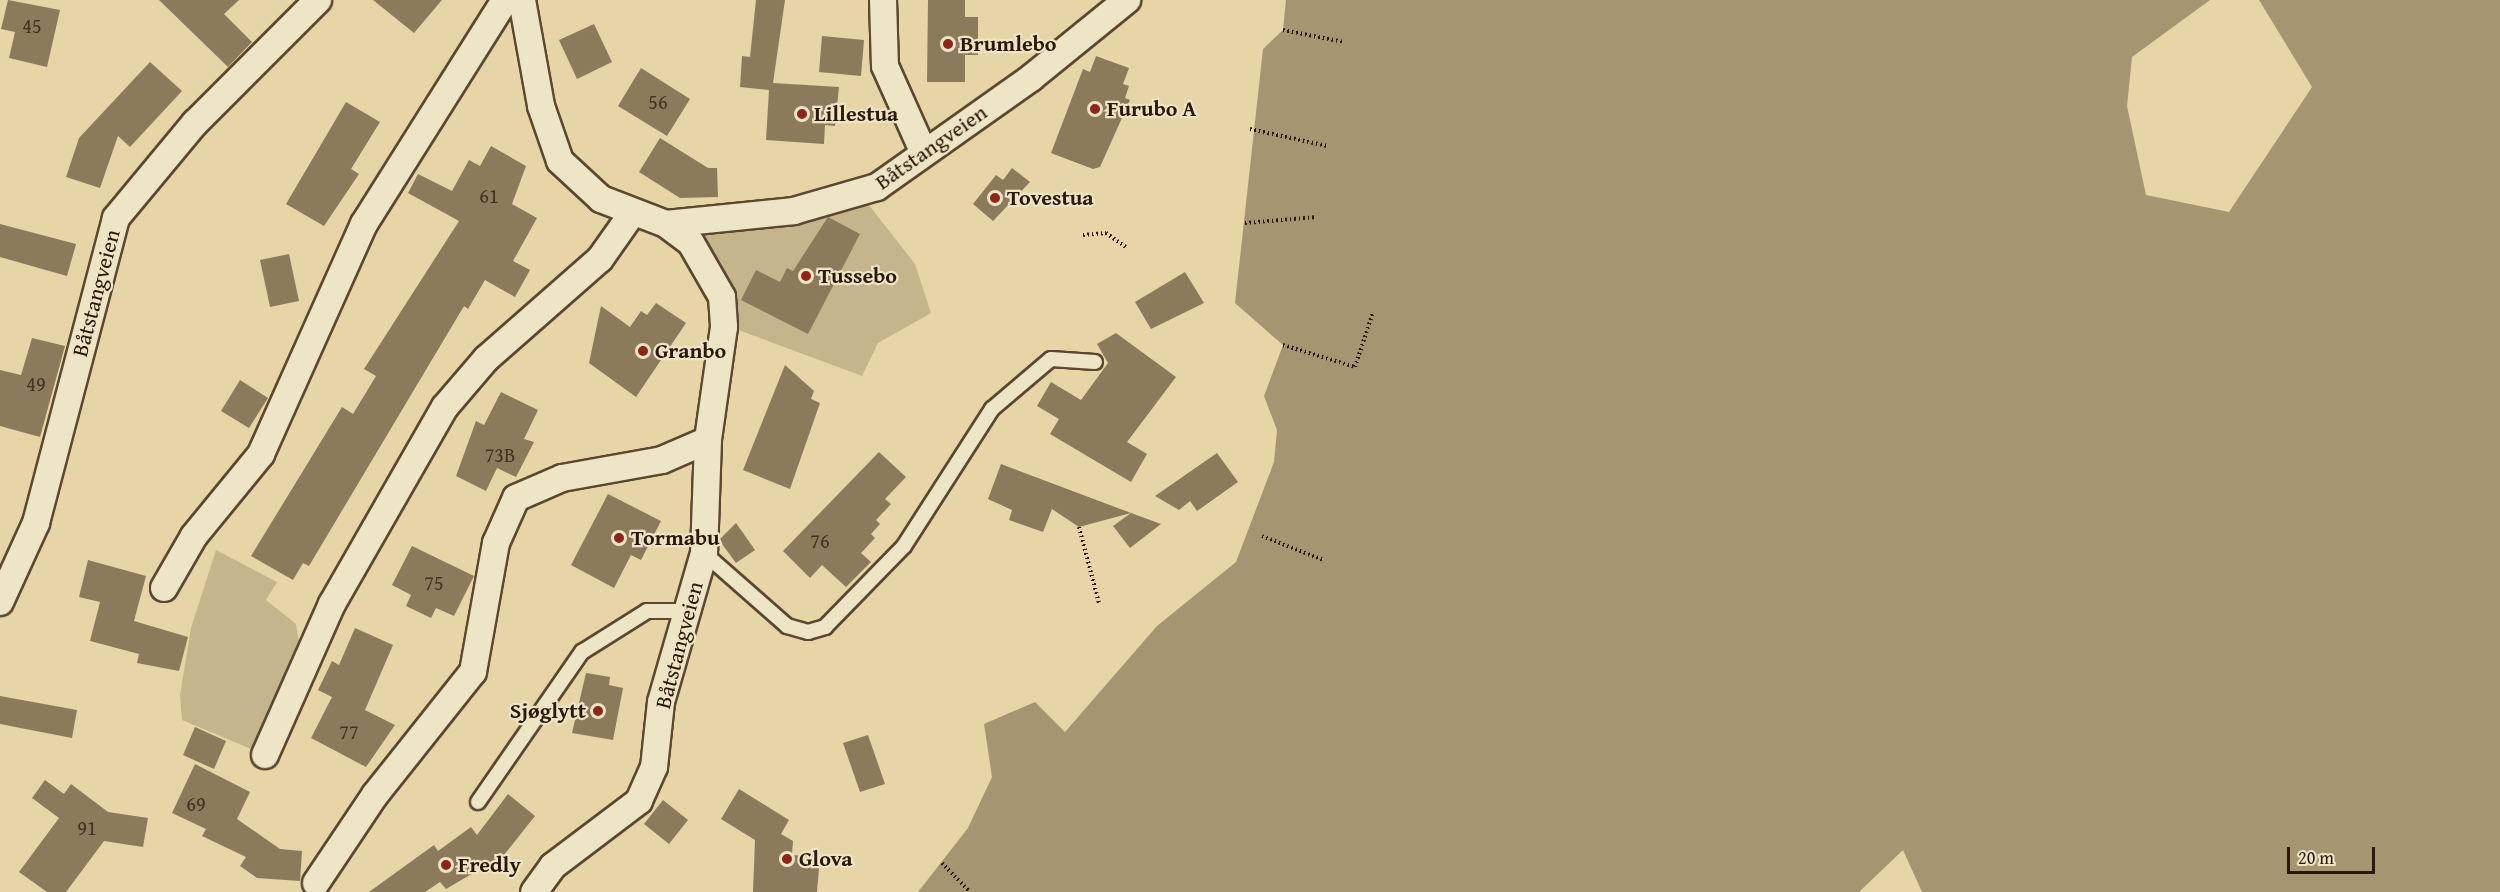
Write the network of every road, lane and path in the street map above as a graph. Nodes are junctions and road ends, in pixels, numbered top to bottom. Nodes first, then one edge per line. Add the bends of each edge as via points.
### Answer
1 (318, 0) edge
2 (505, 0) edge
3 (522, 0) edge
4 (883, 0) edge
5 (1127, 0) edge
6 (1283, 30) dead end
7 (1344, 42) dead end
8 (1250, 129) dead end
9 (1327, 146) dead end
10 (923, 151) junction
11 (631, 215) junction
12 (1317, 217) dead end
13 (1245, 223) dead end
14 (666, 224) junction
15 (1083, 236) dead end
16 (1126, 247) dead end
17 (1373, 312) dead end
18 (1283, 345) dead end
19 (1095, 362) dead end
20 (708, 440) junction
21 (1079, 527) dead end
22 (1262, 536) dead end
23 (704, 553) junction
24 (1323, 560) dead end
25 (164, 588) dead end
26 (0, 602) edge
27 (1100, 603) dead end
28 (684, 611) junction
29 (265, 755) dead end
30 (478, 802) dead end
31 (942, 863) dead end
32 (315, 883) dead end
33 (534, 892) edge
34 (970, 892) edge

1 - 26 street, Båtstangveien via 195,123 116,218 26,550
2 - 25 street via 364,224 261,454 194,536
3 - 11 street, Båtstangveien via 541,106 560,161 601,200
4 - 10 street via 885,66
5 - 10 street, Båtstangveien via 1030,78
6 - 7 path
8 - 9 path
10 - 14 street, Båtstangveien via 877,187 836,201
11 - 14 street, Båtstangveien
11 - 29 street via 600,259 486,359 445,407 332,604
12 - 13 path
14 - 20 street, Båtstangveien via 691,243 722,297 724,327
15 - 16 path via 1106,233
17 - 18 path via 1355,367
19 - 23 lane via 1051,359 992,409 904,546 825,627 808,632 787,626
20 - 23 street, Båtstangveien
20 - 32 street via 662,460 561,478 516,498 496,543 472,672 375,795
21 - 27 path
22 - 24 path
23 - 28 street, Båtstangveien
28 - 30 lane via 647,611 582,652
28 - 33 street, Båtstangveien via 661,702 654,767 639,801 553,866
31 - 34 path

